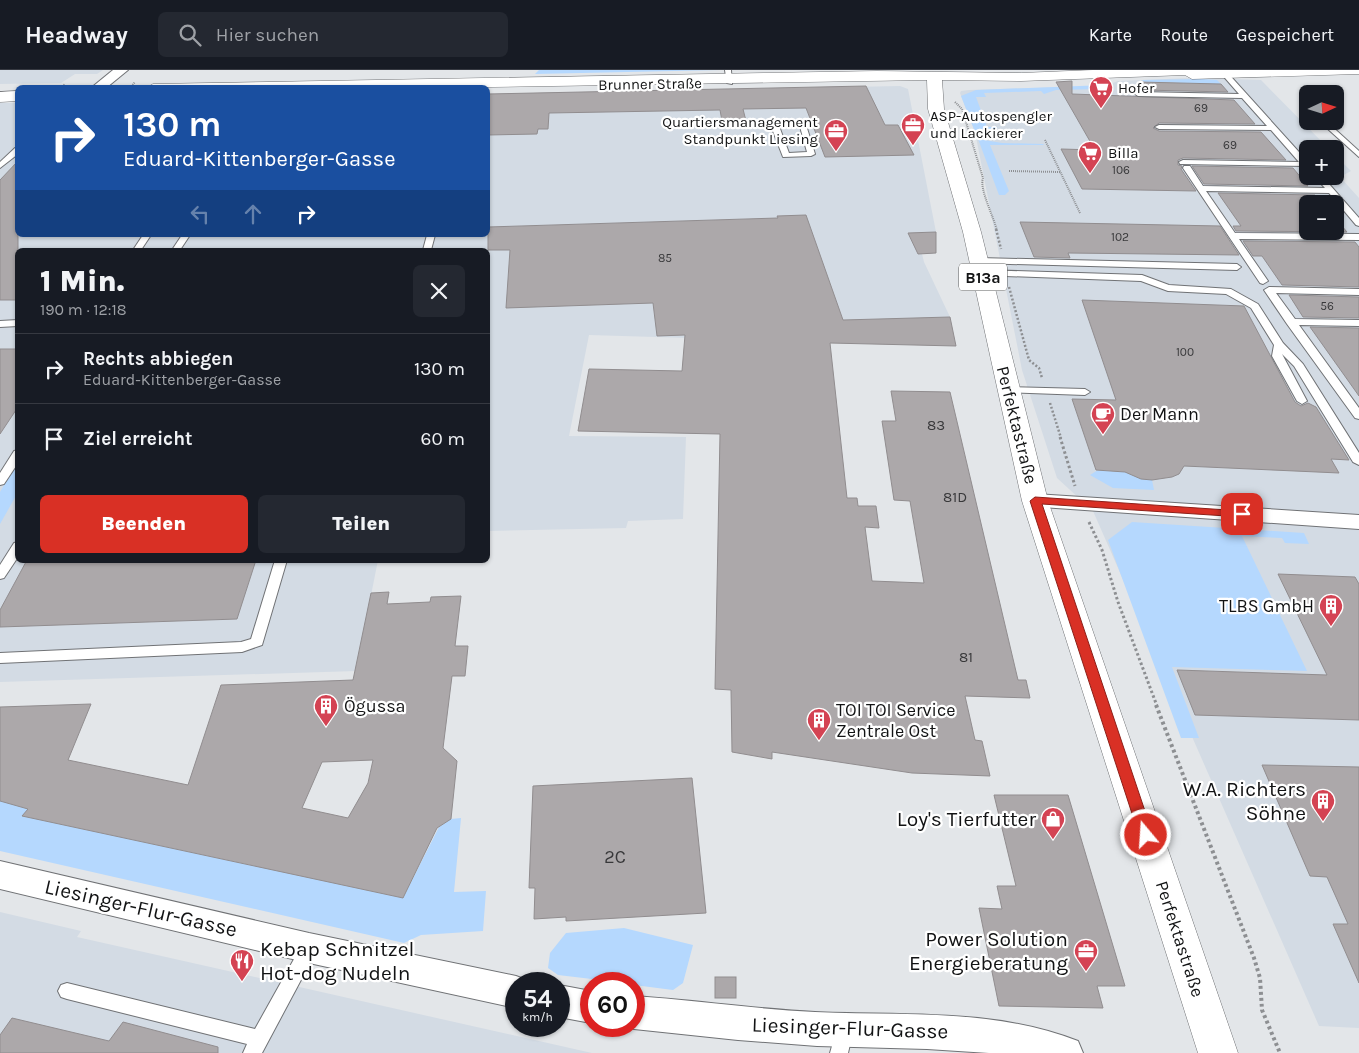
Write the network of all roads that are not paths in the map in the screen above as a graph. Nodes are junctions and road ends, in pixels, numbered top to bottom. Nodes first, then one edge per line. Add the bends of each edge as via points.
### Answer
1 (121, 70) edge
2 (1357, 70) edge
3 (1219, 71) edge
4 (1272, 71) edge
5 (934, 76) edge
6 (729, 77) edge
7 (101, 85) edge
8 (461, 85) edge
9 (490, 88) edge
10 (0, 90) edge
11 (15, 90) edge
12 (1138, 94) dead end
13 (15, 96) edge
14 (1246, 96) junction
15 (0, 97) edge
16 (775, 126) dead end
17 (802, 126) dead end
18 (1159, 127) dead end
19 (1273, 128) junction
20 (1332, 130) edge
21 (15, 153) edge
22 (1359, 155) edge
23 (1184, 162) dead end
24 (0, 166) edge
25 (1299, 170) edge
26 (1325, 185) edge
27 (1200, 188) junction
28 (1330, 191) junction
29 (1359, 223) edge
30 (1233, 236) junction
31 (146, 237) edge
32 (185, 237) edge
33 (1359, 237) edge
34 (139, 248) edge
35 (177, 248) edge
36 (980, 267) junction
37 (1237, 267) dead end
38 (1262, 281) dead end
39 (1359, 292) edge
40 (1290, 322) junction
41 (1359, 322) edge
42 (15, 323) edge
43 (0, 324) edge
44 (1279, 345) junction
45 (1008, 390) junction
46 (1085, 392) dead end
47 (1343, 393) junction
48 (1359, 394) edge
49 (1302, 401) dead end
50 (1359, 416) edge
51 (15, 458) edge
52 (1359, 462) edge
53 (0, 482) edge
54 (1035, 501) junction
55 (1359, 522) edge
56 (15, 551) edge
57 (279, 563) edge
58 (0, 575) edge
59 (0, 658) edge
60 (0, 875) edge
61 (309, 948) junction
62 (505, 990) edge
63 (67, 992) dead end
64 (645, 1013) edge
65 (841, 1042) edge
66 (256, 1046) edge
67 (1065, 1053) edge
68 (1218, 1053) edge

1 - 7 street
2 - 4 main road, Brunner Straße
3 - 4 main road, Brunner Straße
3 - 5 main road, Brunner Straße via 988,82
3 - 14 lane
5 - 6 main road, Brunner Straße via 902,80
5 - 36 main road, Perfektastraße / B13a via 936,109
6 - 8 main road, Brunner Straße
6 - 9 main road, Brunner Straße
10 - 11 main road
12 - 14 lane
13 - 15 main road
14 - 19 lane
16 - 17 lane via 786,155 809,155 812,152
18 - 19 lane
19 - 23 lane via 1305,164
20 - 22 lane
21 - 24 lane
25 - 27 lane via 1187,168
26 - 28 lane
27 - 28 lane
27 - 30 lane
28 - 29 lane
30 - 33 lane
30 - 38 lane
31 - 34 lane
32 - 35 lane
36 - 37 lane
36 - 44 lane via 1142,278 1168,288 1228,291 1255,306
36 - 45 main road, Perfektastraße / B13a
39 - 40 lane via 1268,290
40 - 41 lane
40 - 47 lane
42 - 43 lane
44 - 49 lane via 1278,356
44 - 52 lane via 1298,364
45 - 46 lane
45 - 54 main road, Perfektastraße / B13a
47 - 48 lane
47 - 50 lane
51 - 53 lane
54 - 55 street
54 - 68 main road, Perfektastraße / B13a
56 - 58 lane
57 - 59 lane via 257,642 242,647
60 - 61 street, Liesinger-Flur-Gasse
61 - 62 street, Liesinger-Flur-Gasse
61 - 66 lane
63 - 66 lane
64 - 65 street, Liesinger-Flur-Gasse via 771,1026
65 - 67 street, Liesinger-Flur-Gasse via 937,1031 991,1035 1039,1044

